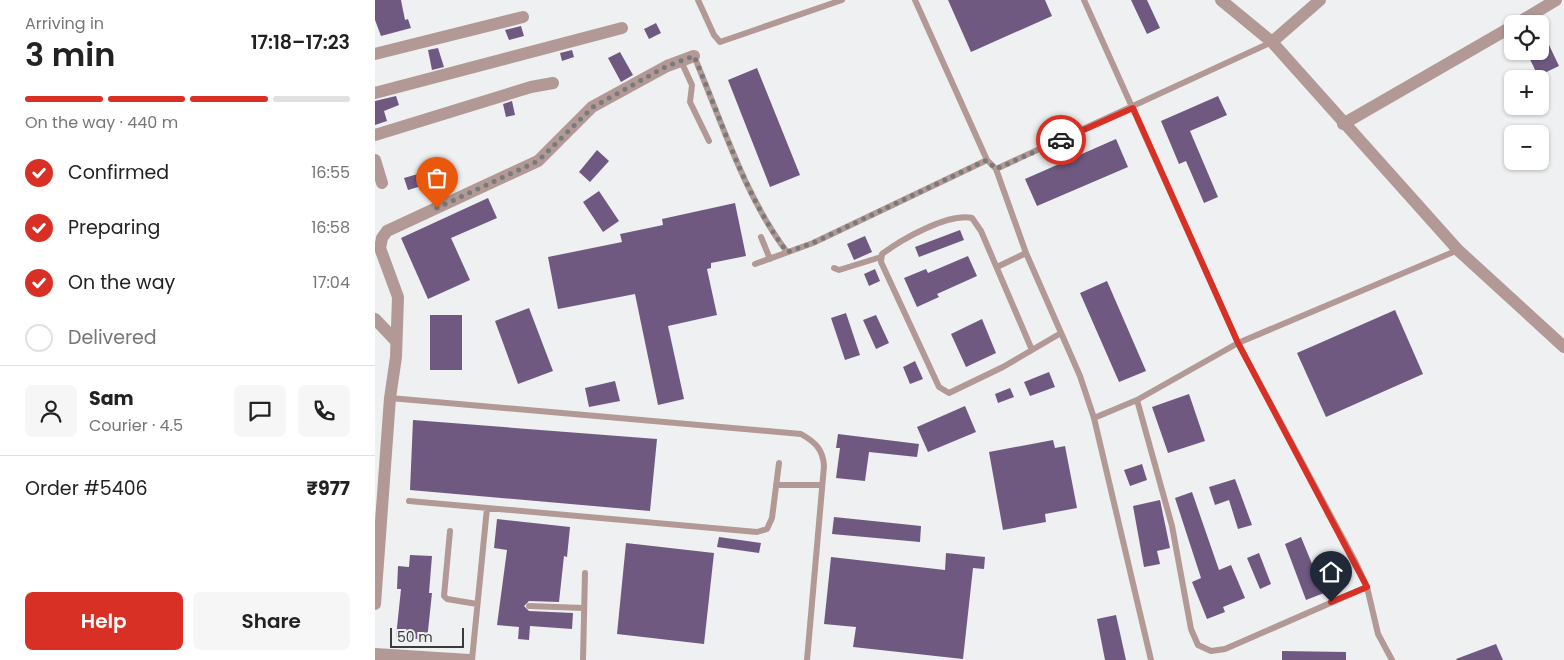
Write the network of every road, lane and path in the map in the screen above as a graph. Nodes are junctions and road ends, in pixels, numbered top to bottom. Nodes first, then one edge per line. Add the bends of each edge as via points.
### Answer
1 (699, 0) edge
2 (842, 0) edge
3 (915, 0) edge
4 (1084, 0) edge
5 (1221, 0) edge
6 (1321, 0) edge
7 (1556, 0) edge
8 (1531, 15) edge
9 (523, 17) dead end
10 (623, 28) dead end
11 (1504, 31) edge
12 (1272, 42) junction
13 (375, 54) edge
14 (694, 56) joint
15 (681, 61) junction
16 (553, 83) dead end
17 (375, 93) edge
18 (1133, 108) junction
19 (1343, 124) junction
20 (375, 135) edge
21 (709, 142) dead end
22 (375, 160) edge
23 (987, 160) junction
24 (996, 169) junction
25 (382, 183) dead end
26 (761, 237) dead end
27 (1458, 250) junction
28 (787, 252) junction
29 (1026, 253) junction
30 (881, 257) junction
31 (770, 258) junction
32 (755, 264) dead end
33 (997, 266) junction
34 (834, 268) dead end
35 (375, 319) edge
36 (1061, 333) junction
37 (396, 341) junction
38 (1238, 343) junction
39 (1564, 347) edge
40 (1032, 350) junction
41 (390, 398) junction
42 (1137, 400) junction
43 (1094, 418) junction
44 (779, 464) dead end
45 (776, 485) junction
46 (822, 485) junction
47 (409, 501) dead end
48 (487, 508) junction
49 (449, 531) dead end
50 (585, 574) dead end
51 (1367, 587) junction
52 (375, 604) edge
53 (477, 604) junction
54 (529, 606) dead end
55 (584, 608) junction
56 (375, 654) edge
57 (470, 660) edge
58 (583, 660) edge
59 (807, 660) edge
60 (1151, 660) edge
61 (1392, 660) edge

1 - 2 lane via 720,42
3 - 23 lane
4 - 18 lane
5 - 12 street
6 - 12 street
7 - 8 street
9 - 13 street
10 - 17 street
11 - 19 street
12 - 18 lane
12 - 19 street
14 - 15 street
14 - 28 lane via 750,188 774,235
15 - 21 lane via 691,85 690,102
15 - 37 street via 593,107 538,161 387,231 380,248 398,297
16 - 20 street
18 - 24 lane
18 - 38 lane
19 - 27 street
22 - 25 street
23 - 24 lane
23 - 28 lane via 813,243
24 - 29 lane
26 - 31 lane
27 - 38 lane
27 - 39 street
28 - 31 lane
29 - 33 lane
29 - 36 lane
30 - 33 lane via 891,247 946,220 963,216 972,218
30 - 34 lane via 839,270
30 - 40 lane via 931,370 944,391 949,393
31 - 32 lane
33 - 40 lane
35 - 37 street
36 - 40 lane
36 - 43 lane
37 - 41 street
38 - 42 lane
38 - 51 lane
41 - 46 lane via 801,434 815,442 823,454
41 - 52 street
42 - 43 lane
42 - 51 lane via 1172,526 1191,629 1198,645 1211,651 1225,649
43 - 60 lane
44 - 45 lane
45 - 46 lane
45 - 48 lane via 772,518 767,528 757,532
46 - 59 lane
47 - 48 lane
48 - 53 lane
49 - 53 lane via 444,596
50 - 55 lane
51 - 61 lane via 1378,634
53 - 57 lane
54 - 55 lane
55 - 58 lane
56 - 57 street

